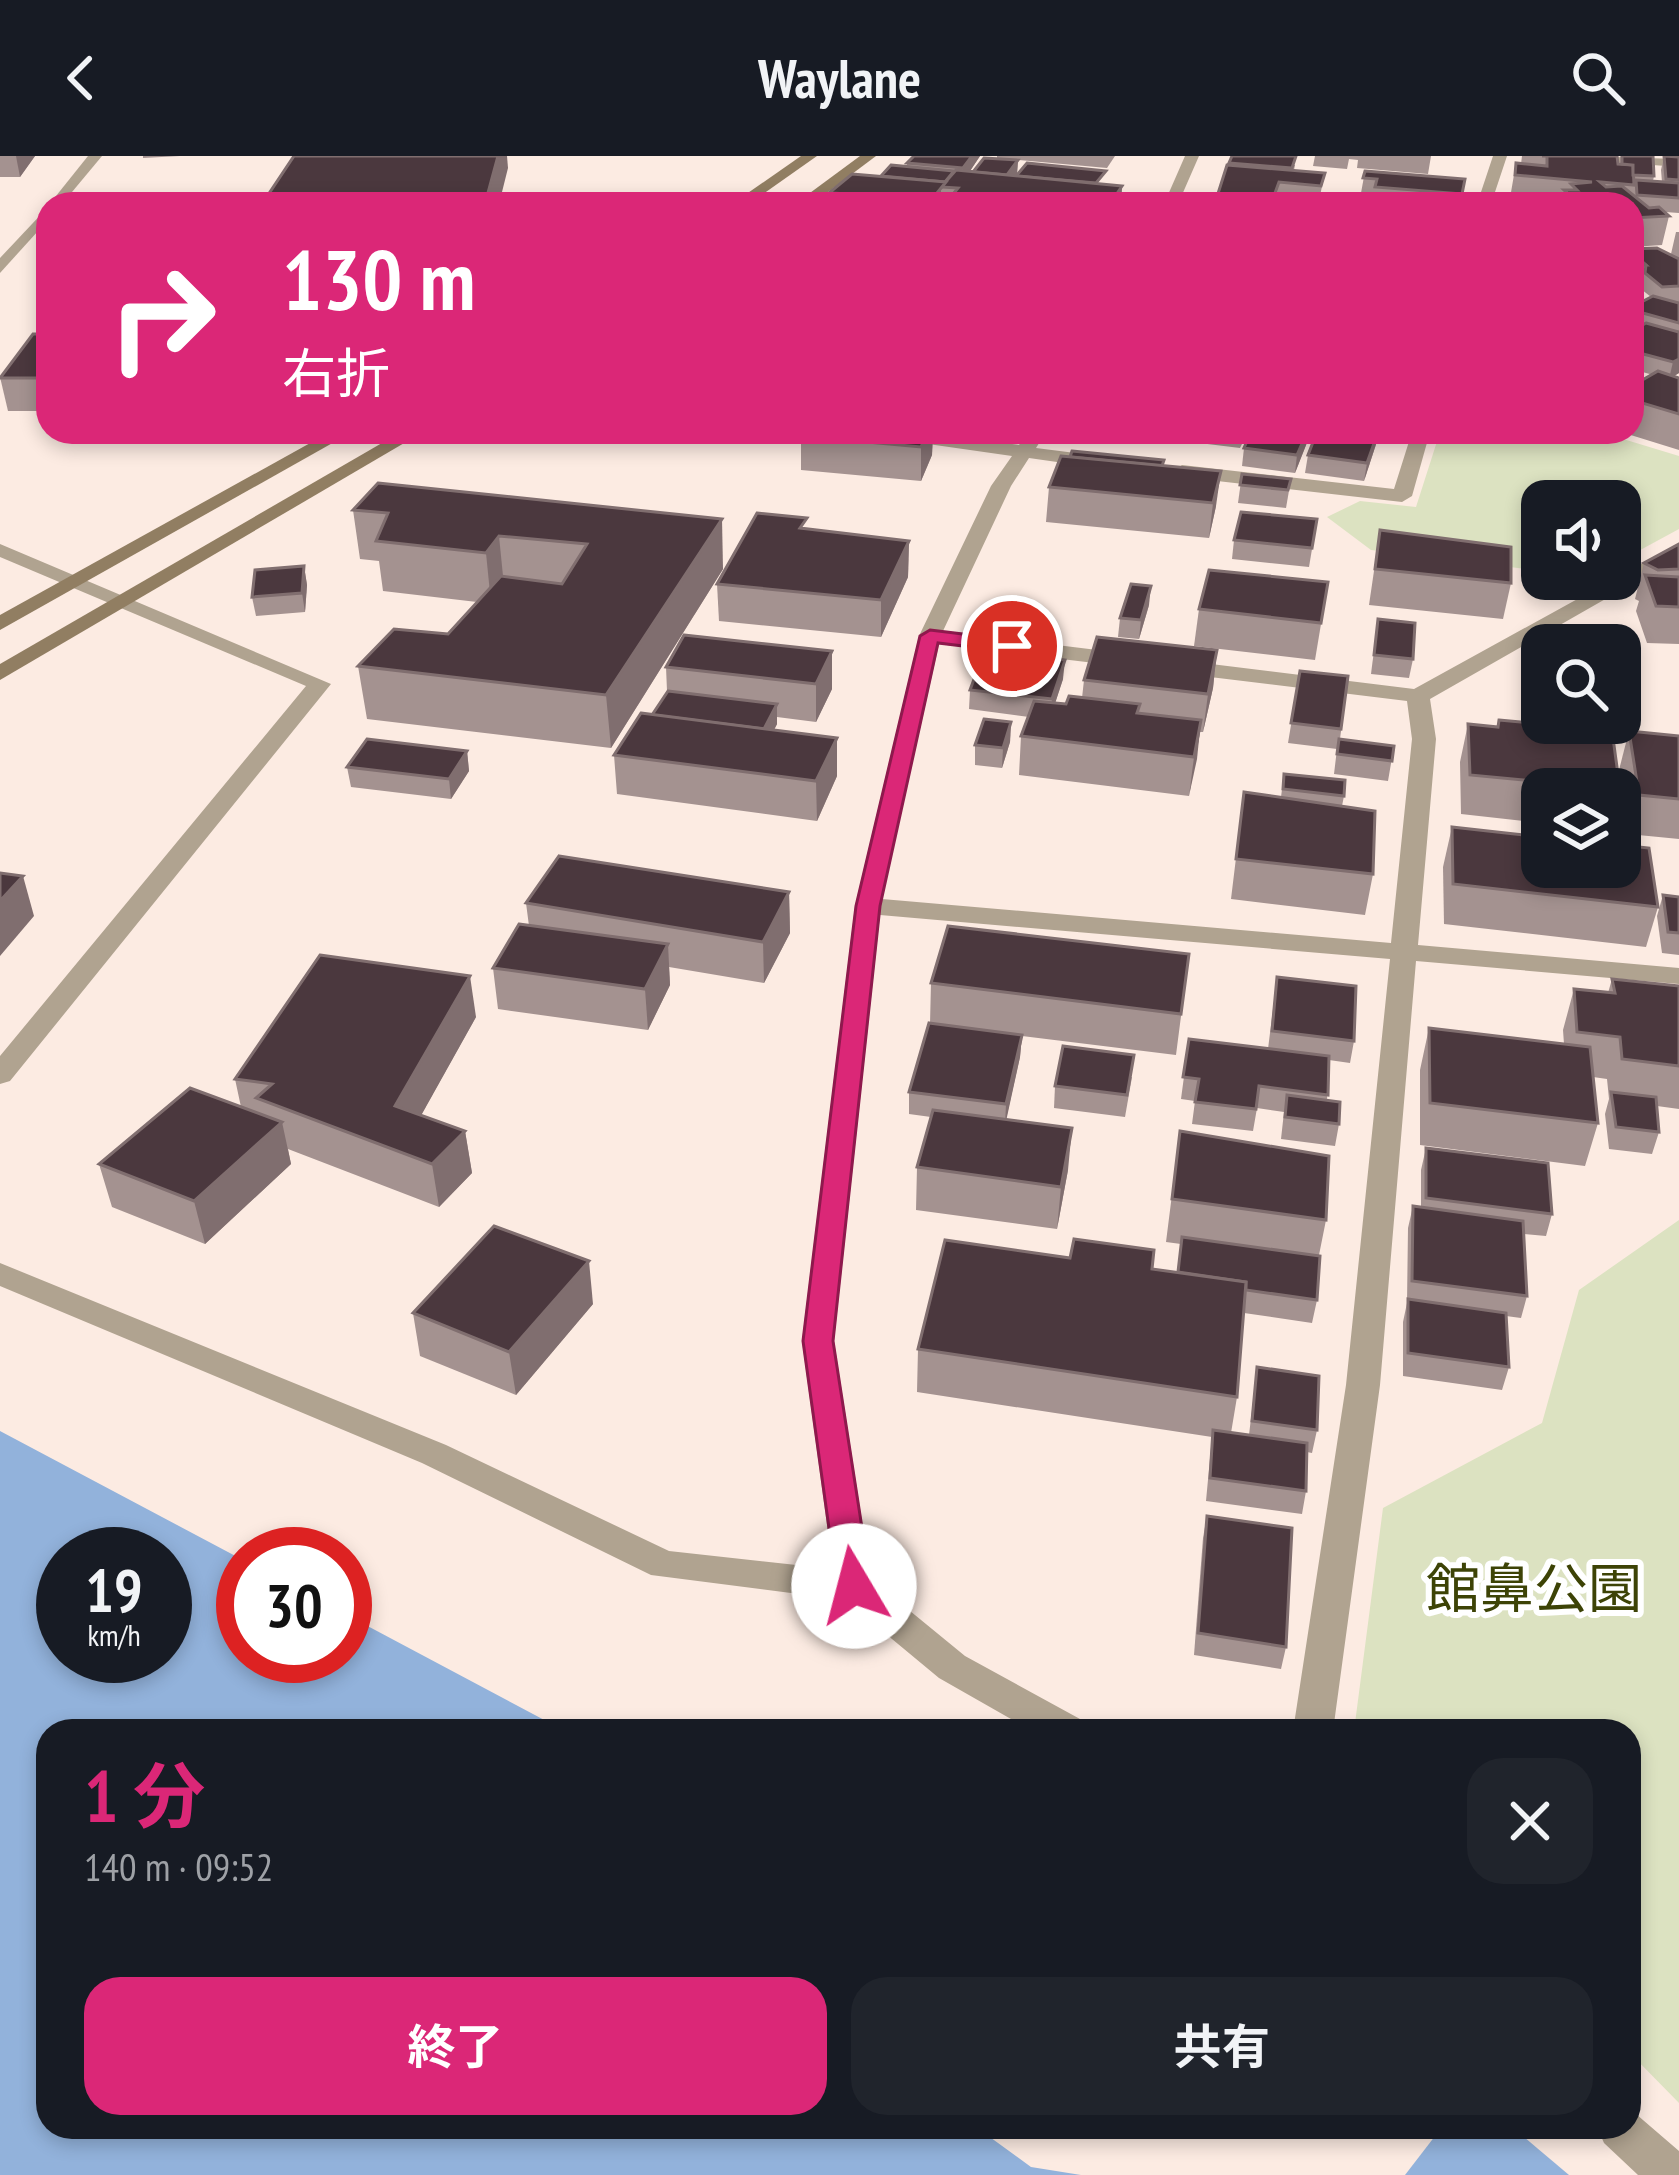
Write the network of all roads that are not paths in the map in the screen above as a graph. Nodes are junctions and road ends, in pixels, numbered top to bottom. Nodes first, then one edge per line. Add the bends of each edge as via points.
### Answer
1 (95, 156) edge
2 (810, 156) edge
3 (869, 156) edge
4 (1192, 156) edge
5 (1500, 156) edge
6 (1586, 156) edge
7 (1679, 163) edge
8 (64, 192) edge
9 (757, 192) edge
10 (819, 192) edge
11 (1176, 192) edge
12 (1488, 192) edge
13 (36, 225) edge
14 (0, 268) edge
15 (1644, 383) edge
16 (1679, 393) edge
17 (322, 444) edge
18 (393, 444) edge
19 (1029, 444) edge
20 (1034, 444) edge
21 (1417, 444) edge
22 (1126, 465) edge
23 (1149, 467) edge
24 (1679, 549) edge
25 (0, 550) edge
26 (0, 624) edge
27 (930, 636) junction
28 (0, 673) edge
29 (1418, 695) junction
30 (868, 906) junction
31 (1404, 954) junction
32 (1679, 976) edge
33 (0, 1075) edge
34 (0, 1274) edge
35 (854, 1586) junction
36 (1045, 1719) edge
37 (1315, 1719) edge
38 (1633, 2139) edge
39 (1671, 2175) edge

1 - 8 street
2 - 9 street
3 - 10 street
4 - 11 street
5 - 12 street
6 - 7 street
13 - 14 street
15 - 16 street
17 - 26 street
18 - 28 street
19 - 27 street via 1000,486
20 - 22 street
21 - 23 street via 1402,496
24 - 29 street
25 - 33 street via 320,684
27 - 29 street
27 - 30 street
29 - 31 street via 1424,739
30 - 31 street
30 - 35 street via 818,1341
31 - 32 street
31 - 37 street via 1363,1385
34 - 35 street via 434,1454 664,1565
35 - 36 street via 952,1666
38 - 39 street

